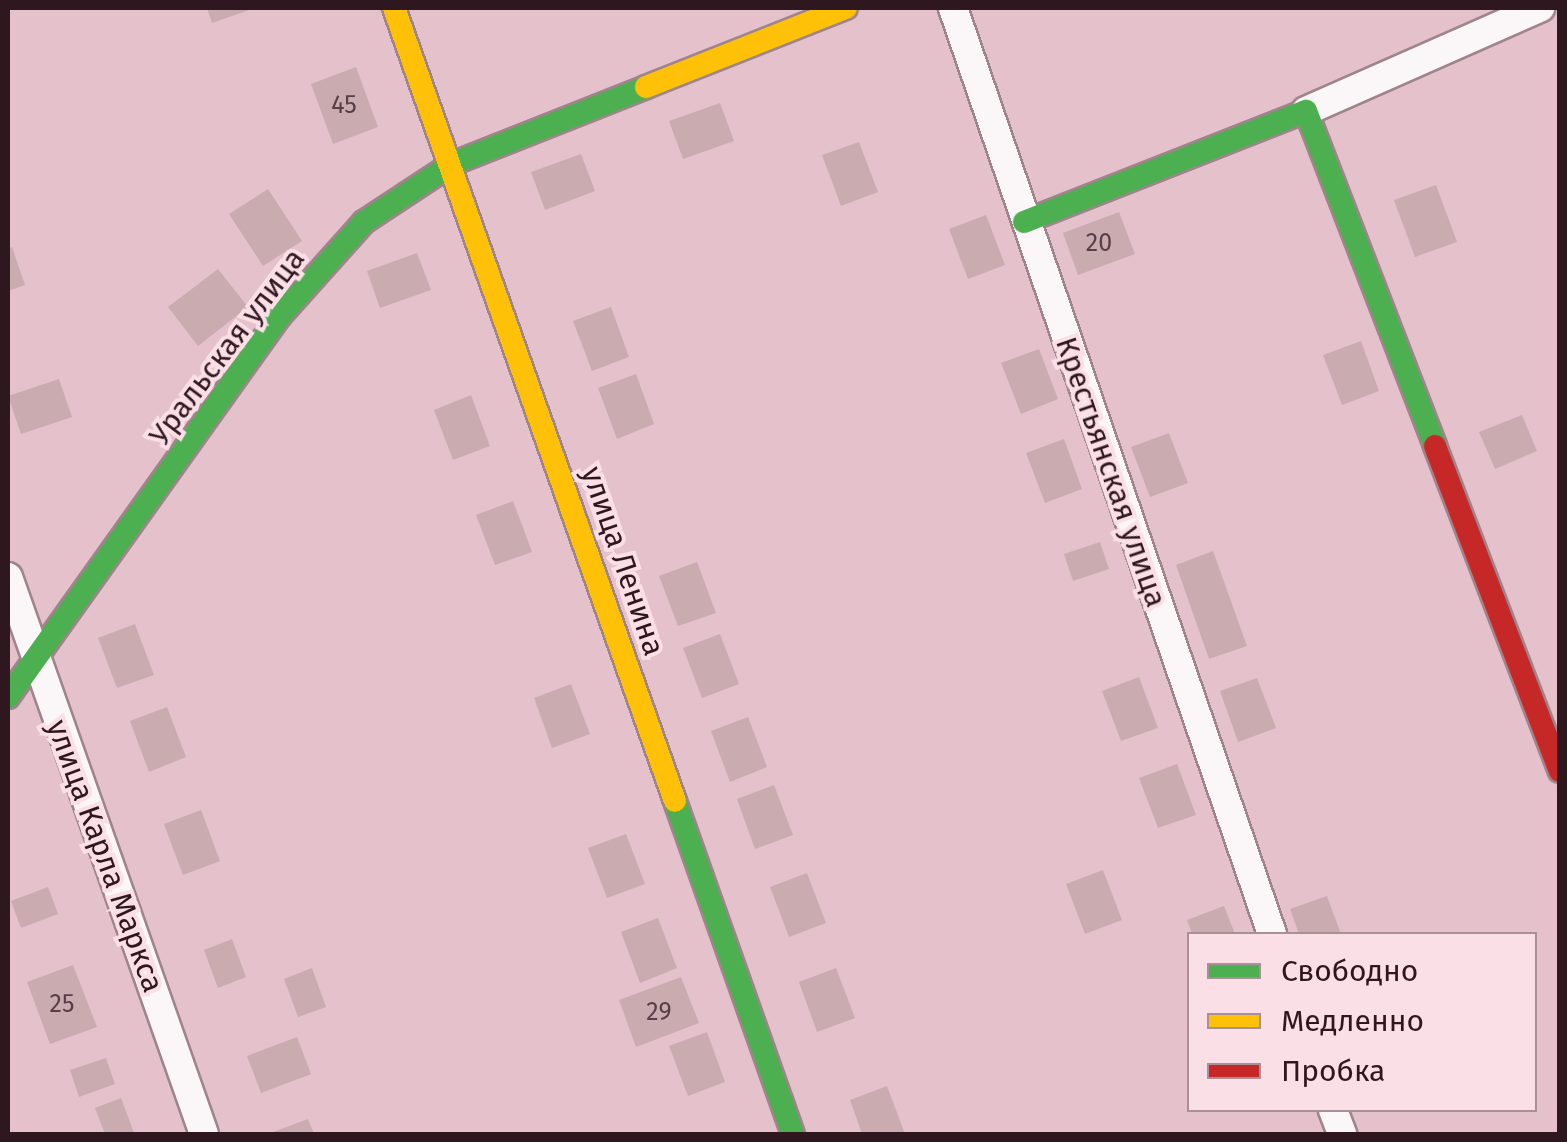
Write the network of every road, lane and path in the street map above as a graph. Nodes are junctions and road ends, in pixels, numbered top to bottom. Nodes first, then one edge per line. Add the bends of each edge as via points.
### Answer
1 (394, 8) edge
2 (846, 8) edge
3 (952, 8) edge
4 (1540, 8) edge
5 (1306, 111) junction
6 (452, 164) junction
7 (1024, 222) junction
8 (8, 577) edge
9 (37, 664) junction
10 (8, 697) edge
11 (1560, 771) edge
12 (1271, 932) edge
13 (204, 1134) edge
14 (793, 1134) edge

1 - 6 street, улица Ленина
2 - 6 street, Уральская улица
3 - 7 street, Крестьянская улица
4 - 5 street
5 - 7 street
5 - 11 street
6 - 9 street, Уральская улица via 364,222 279,317
6 - 14 street, улица Ленина
7 - 12 street, Крестьянская улица
8 - 9 street, улица Карла Маркса
9 - 10 street, Уральская улица
9 - 13 street, улица Карла Маркса

